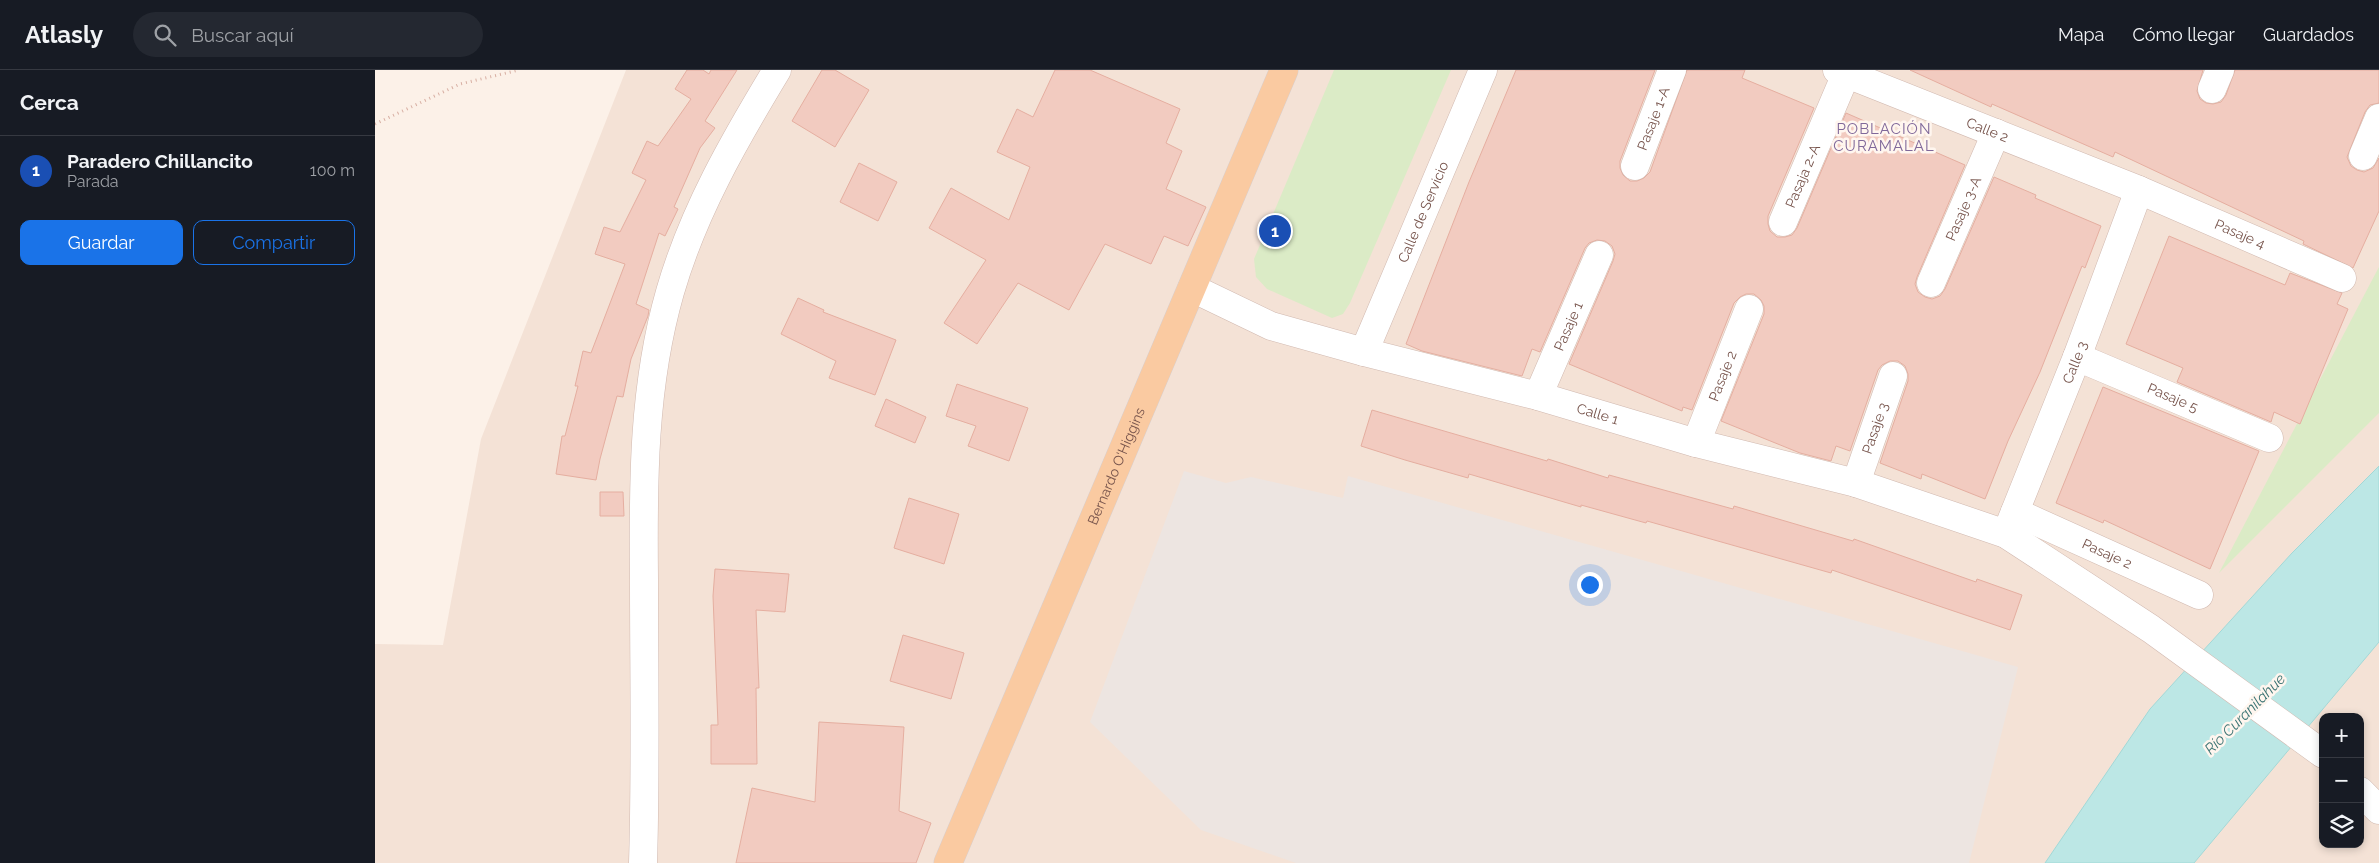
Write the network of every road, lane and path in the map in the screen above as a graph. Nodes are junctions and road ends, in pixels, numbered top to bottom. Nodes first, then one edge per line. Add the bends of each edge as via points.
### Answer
1 (519, 70) edge
2 (777, 70) edge
3 (1284, 70) edge
4 (1483, 70) edge
5 (1672, 70) edge
6 (1841, 72) edge
7 (2379, 118) edge
8 (375, 124) edge
9 (1996, 133) junction
10 (2363, 156) dead end
11 (1635, 166) dead end
12 (2139, 190) junction
13 (1783, 222) dead end
14 (1599, 255) dead end
15 (2342, 278) dead end
16 (1931, 283) dead end
17 (1192, 288) junction
18 (1749, 309) dead end
19 (1364, 352) junction
20 (2077, 357) junction
21 (1893, 376) dead end
22 (1538, 396) junction
23 (2269, 438) dead end
24 (1696, 443) junction
25 (1856, 483) junction
26 (2011, 523) junction
27 (2199, 595) dead end
28 (2319, 751) edge
29 (2364, 795) edge
30 (2379, 810) edge
31 (643, 863) edge
32 (948, 863) edge

1 - 8 path via 460,84
2 - 31 street via 742,128 692,228 670,293 651,385 643,481
3 - 17 main road, Bernardo O'Higgins
4 - 19 street, Calle de Servicio
5 - 11 street, Pasaje 1-A
6 - 9 street, Calle 2
6 - 13 street, Pasaja 2-A
7 - 10 street
9 - 12 street, Calle 2
9 - 16 street, Pasaje 3-A
12 - 15 street, Pasaje 4
12 - 20 street, Calle 3
14 - 22 street, Pasaje 1
17 - 19 street, Calle 1 via 1271,326
17 - 32 main road, Bernardo O'Higgins
18 - 24 street, Pasaje 2
19 - 22 street, Calle 1
20 - 23 street, Pasaje 5
20 - 26 street, Calle 3
21 - 25 street, Pasaje 3
22 - 24 street, Calle 1
24 - 25 street, Calle 1
25 - 26 street, Calle 1
26 - 27 street, Pasaje 2
26 - 28 street
29 - 30 street

